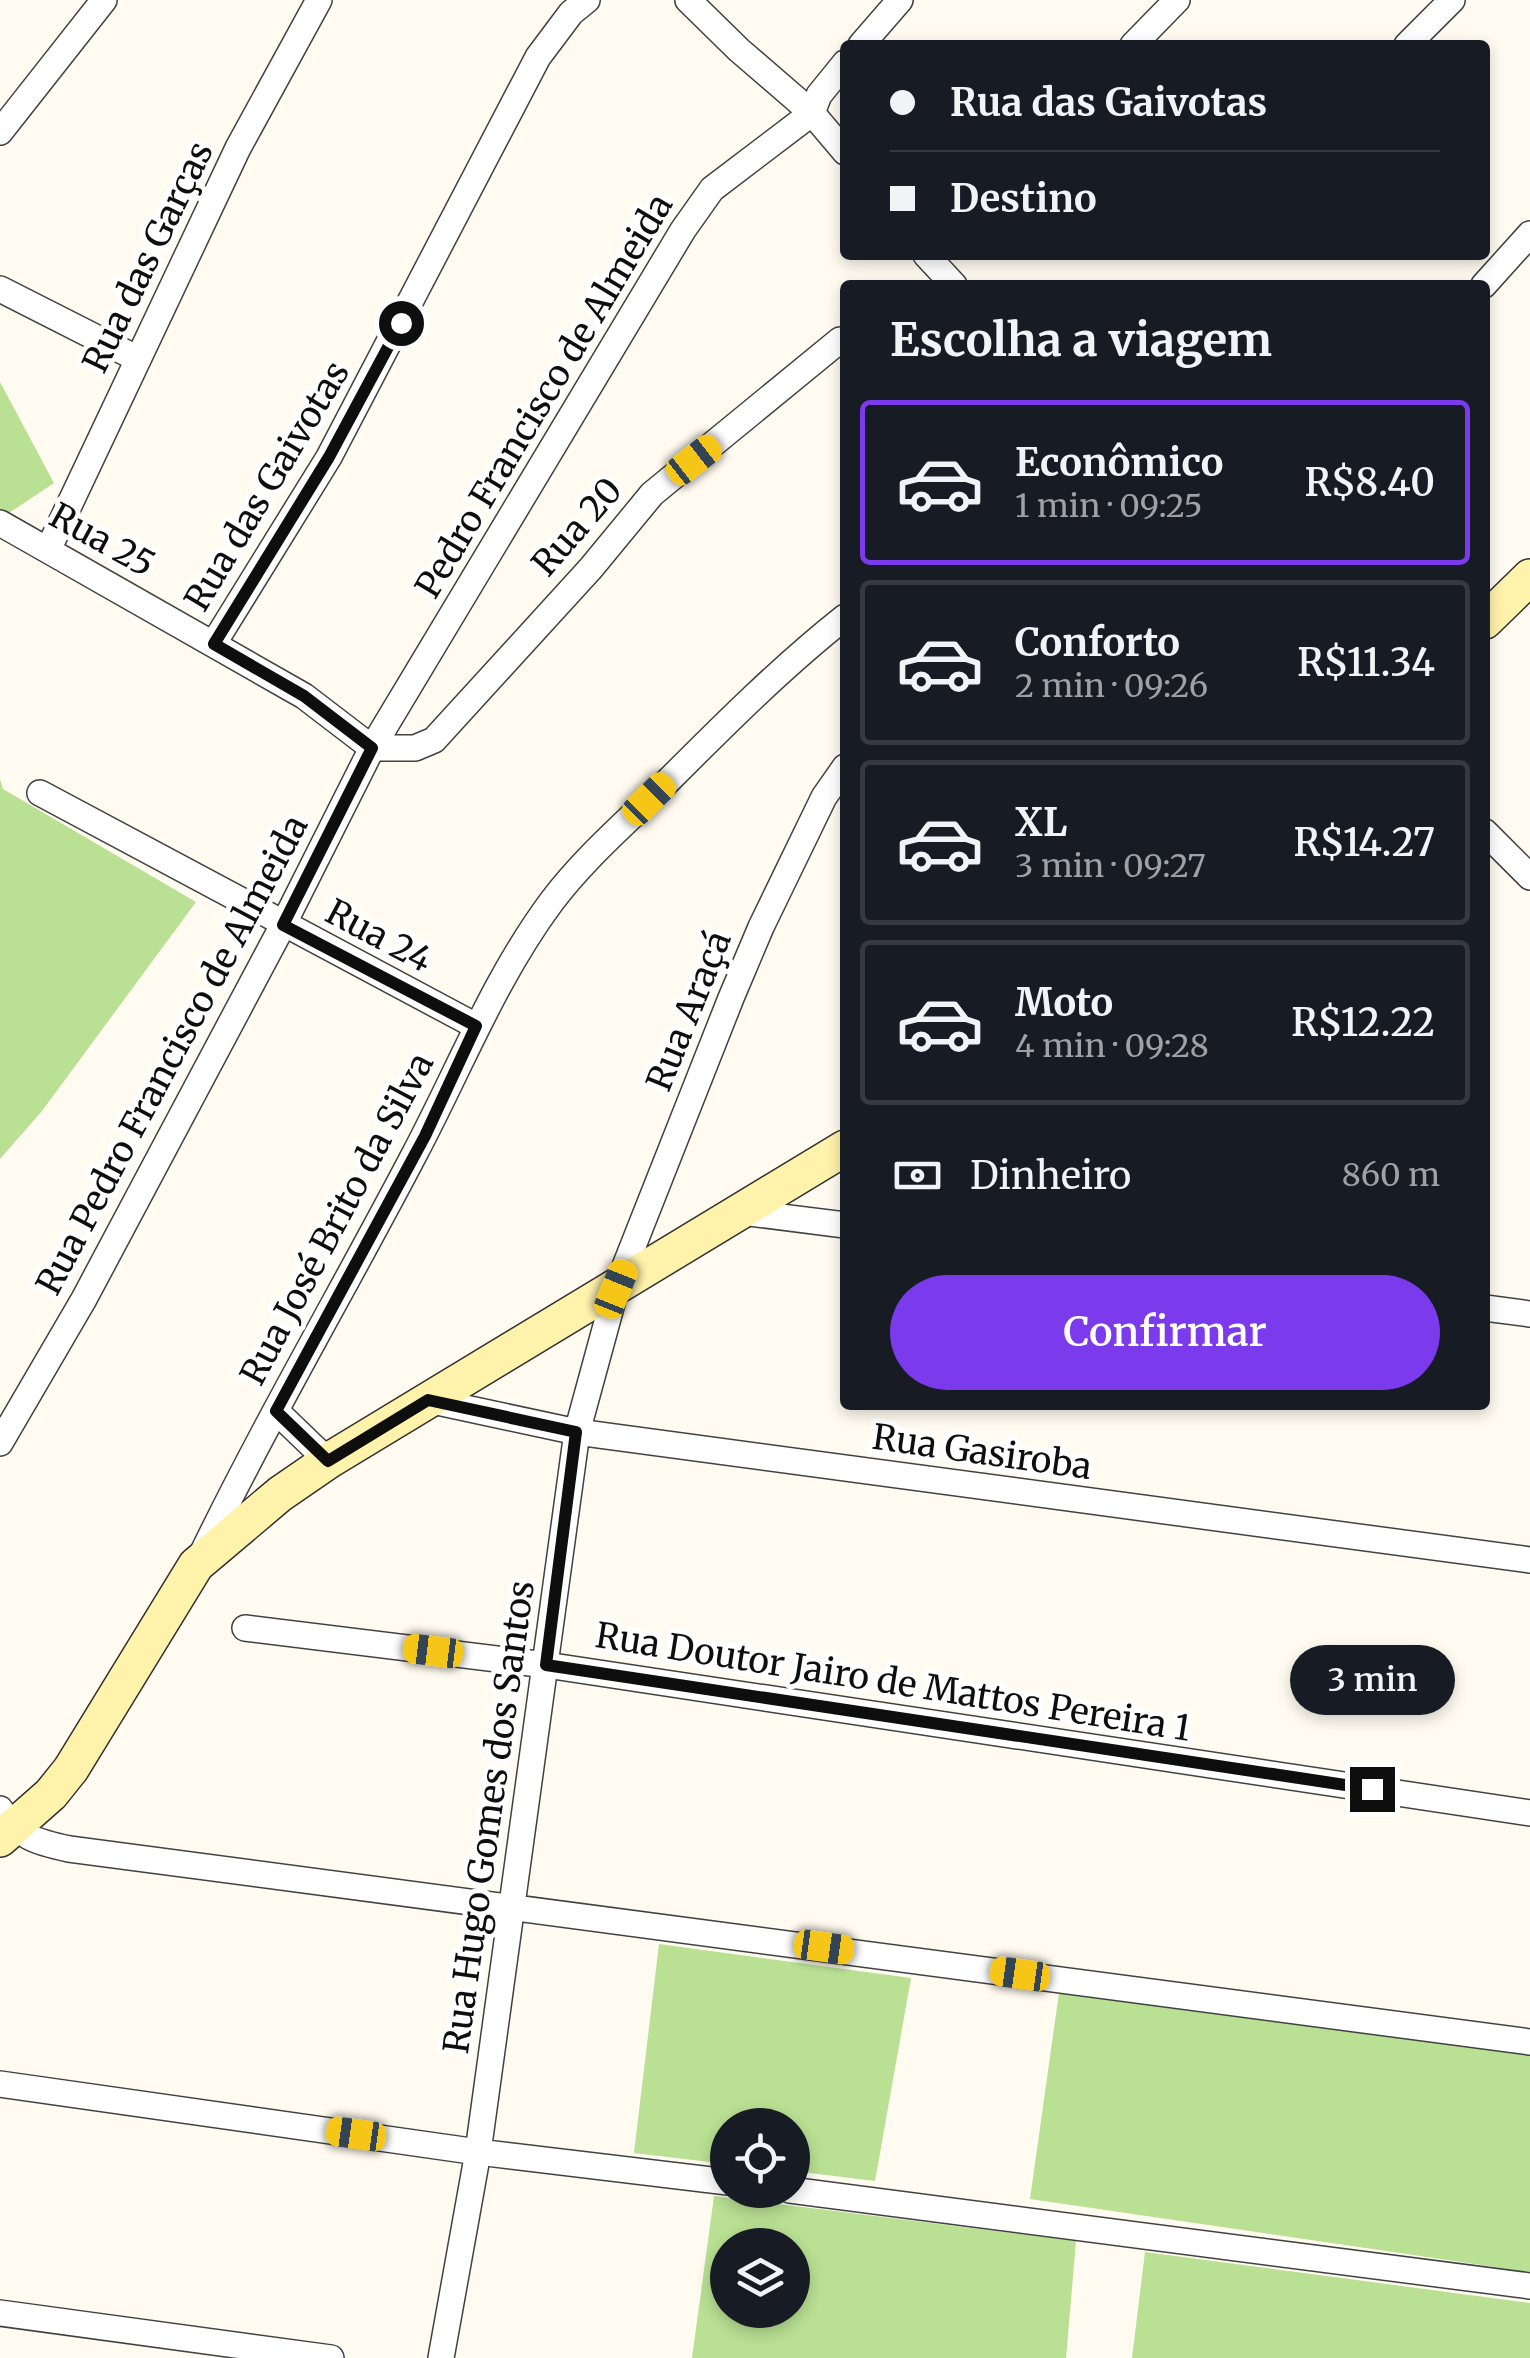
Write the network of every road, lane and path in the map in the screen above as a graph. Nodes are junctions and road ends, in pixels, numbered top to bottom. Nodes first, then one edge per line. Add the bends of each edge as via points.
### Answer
1 (104, 0) edge
2 (319, 0) edge
3 (587, 0) edge
4 (688, 0) edge
5 (900, 0) edge
6 (1177, 0) edge
7 (1452, 0) edge
8 (865, 40) edge
9 (1138, 40) edge
10 (1412, 40) edge
11 (840, 69) edge
12 (812, 114) junction
13 (0, 132) edge
14 (840, 146) edge
15 (1530, 234) edge
16 (931, 260) edge
17 (949, 280) edge
18 (1489, 280) edge
19 (0, 289) edge
20 (840, 340) dead end
21 (138, 359) junction
22 (0, 523) edge
23 (48, 550) junction
24 (1530, 577) edge
25 (1490, 616) edge
26 (840, 621) edge
27 (214, 644) junction
28 (372, 748) junction
29 (840, 774) edge
30 (40, 793) dead end
31 (1490, 837) edge
32 (1530, 877) edge
33 (283, 925) junction
34 (476, 1026) junction
35 (840, 1151) edge
36 (742, 1212) junction
37 (840, 1224) edge
38 (616, 1289) junction
39 (1490, 1309) edge
40 (1530, 1314) edge
41 (428, 1400) junction
42 (276, 1411) junction
43 (576, 1432) junction
44 (0, 1443) edge
45 (328, 1461) junction
46 (1530, 1560) edge
47 (196, 1564) junction
48 (245, 1628) dead end
49 (546, 1665) junction
50 (1530, 1813) edge
51 (4, 1826) edge
52 (510, 1905) junction
53 (1530, 2042) edge
54 (0, 2084) edge
55 (478, 2152) junction
56 (710, 2180) edge
57 (810, 2193) edge
58 (1530, 2286) edge
59 (0, 2313) edge
60 (331, 2358) edge
61 (442, 2358) edge

1 - 13 street
2 - 21 street, Rua das Garças via 238,148
3 - 27 street, Rua das Gaivotas via 538,57 329,457
4 - 12 street
5 - 8 street
6 - 9 street
7 - 10 street
11 - 12 street
12 - 14 street
12 - 28 street, Pedro Francisco de Almeida via 712,188
15 - 18 street
16 - 17 street
19 - 21 street
20 - 28 street, Rua 20 via 652,494 434,740 415,748
21 - 23 street, Rua das Garças
22 - 23 street, Rua 25
23 - 27 street, Rua 25
24 - 25 street
26 - 34 street, Rua José Brito da Silva via 718,731 554,898
27 - 28 street, Rua 25 via 304,696
28 - 33 street, Rua Pedro Francisco de Almeida
29 - 38 street, Rua Araçá via 761,926
30 - 33 street, Rua 24
31 - 32 street
33 - 34 street, Rua 24
33 - 44 street, Rua Pedro Francisco de Almeida via 84,1300
34 - 42 street, Rua José Brito da Silva via 425,1136
35 - 36 street
36 - 37 street
36 - 38 street
38 - 41 street
38 - 43 street, Rua Hugo Gomes dos Santos
39 - 40 street
41 - 43 street, Rua Gasiroba
41 - 45 street
42 - 45 street
42 - 47 street, Rua José Brito da Silva
43 - 46 street, Rua Gasiroba
43 - 49 street, Rua Hugo Gomes dos Santos
45 - 47 street
47 - 51 street via 71,1769 51,1794
48 - 49 street, Rua Doutor Jairo de Mattos Pereira 1
49 - 50 street, Rua Doutor Jairo de Mattos Pereira 1
49 - 52 street, Rua Hugo Gomes dos Santos
51 - 52 street via 69,1849
52 - 53 street
52 - 55 street, Rua Hugo Gomes dos Santos
54 - 55 street
55 - 56 street
55 - 61 street, Rua Hugo Gomes dos Santos
57 - 58 street
59 - 60 street

